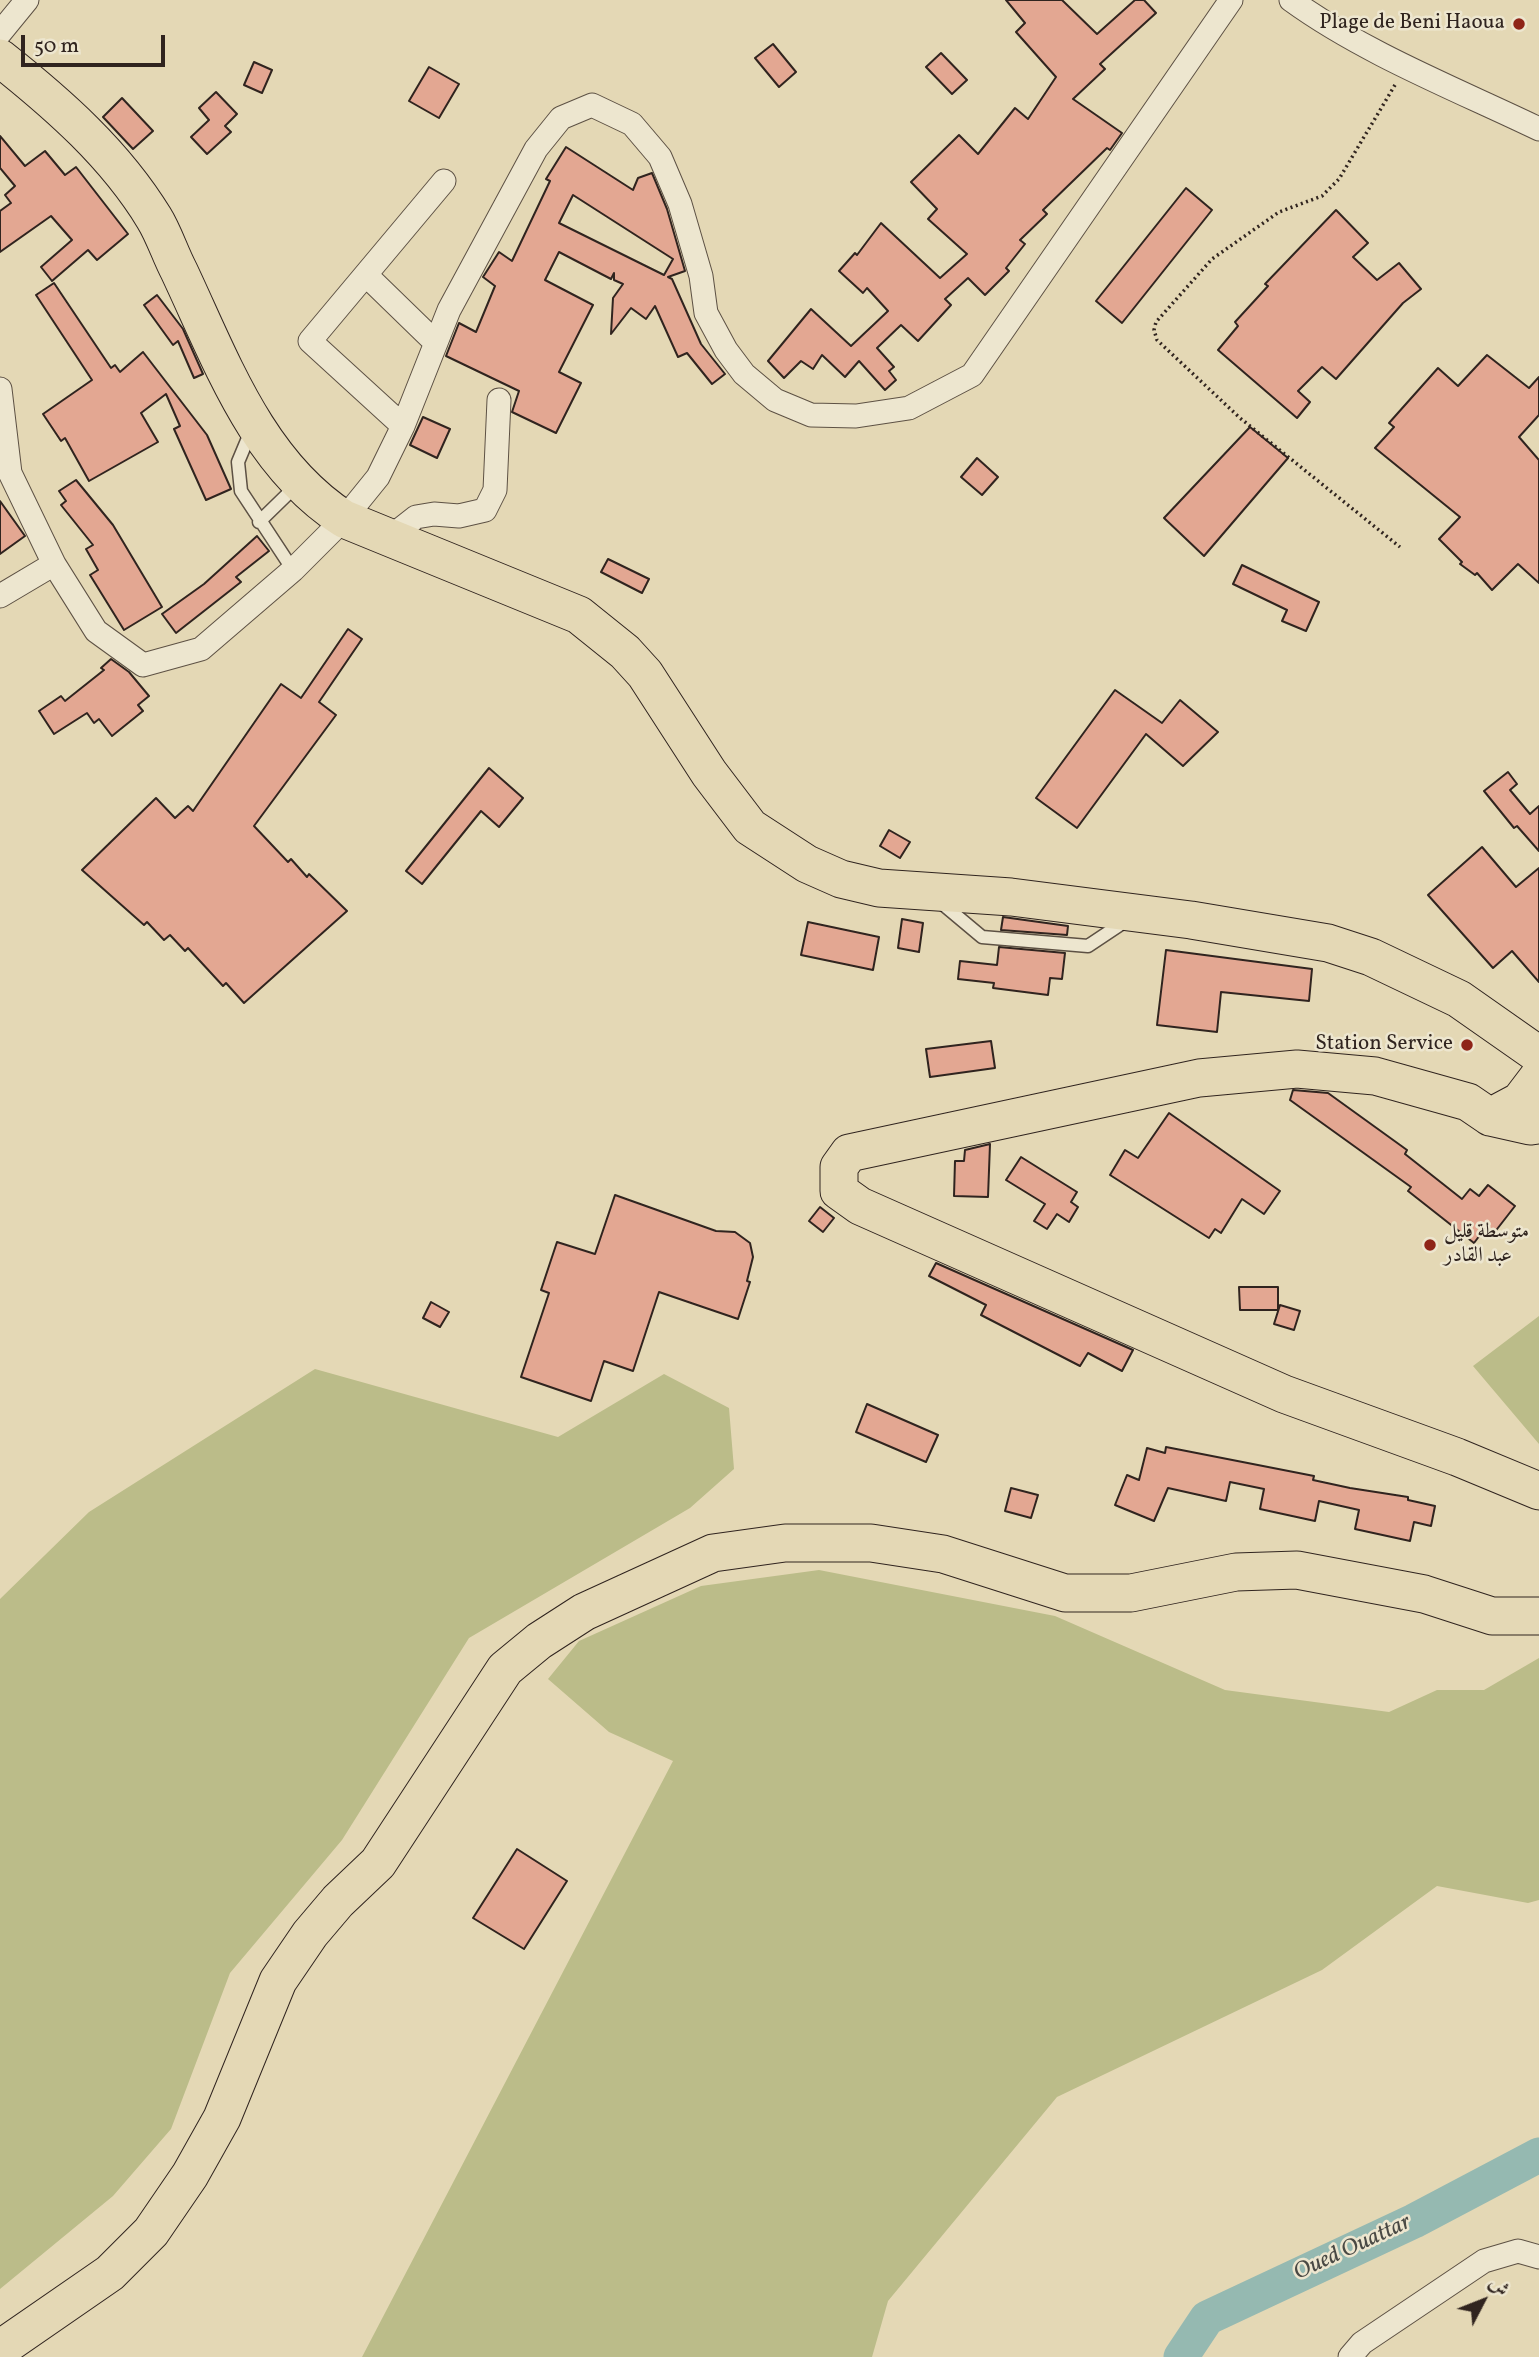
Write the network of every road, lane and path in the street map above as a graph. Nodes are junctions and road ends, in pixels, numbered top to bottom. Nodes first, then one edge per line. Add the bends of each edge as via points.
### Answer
1 (27, 0) edge
2 (1231, 0) edge
3 (1291, 0) edge
4 (0, 33) edge
5 (0, 58) edge
6 (1406, 65) junction
7 (1539, 130) edge
8 (444, 181) dead end
9 (366, 275) junction
10 (436, 343) junction
11 (0, 389) edge
12 (499, 400) dead end
13 (253, 425) junction
14 (403, 426) junction
15 (2, 429) edge
16 (299, 482) junction
17 (344, 519) junction
18 (259, 522) junction
19 (388, 539) junction
20 (1400, 547) dead end
21 (54, 564) junction
22 (293, 570) junction
23 (0, 596) edge
24 (1539, 1055) edge
25 (1539, 1076) edge
26 (1490, 1116) junction
27 (1539, 1125) edge
28 (1539, 1491) edge
29 (1539, 1616) edge
30 (1539, 2257) edge
31 (0, 2349) edge
32 (1350, 2357) edge

1 - 4 street
2 - 10 street via 972,375 909,408 856,416 811,415 775,400 744,374 706,313 701,276 680,204 660,158 632,124 592,105 561,118 536,149 449,310
3 - 6 street
5 - 13 main road via 103,151 154,218
6 - 7 street
6 - 20 path via 1339,179 1322,196 1279,212 1212,259 1156,322 1154,330 1157,340 1240,418
8 - 9 street
9 - 10 street
9 - 14 street via 310,341
10 - 14 street
11 - 15 street
12 - 19 street via 495,490 485,510 416,517
13 - 16 main road
13 - 18 lane via 238,462 241,491
14 - 17 street via 378,477
15 - 21 street via 10,473
16 - 17 main road
16 - 18 lane
17 - 19 main road
17 - 22 street
18 - 22 lane
19 - 24 main road via 579,615 645,674 735,810 769,842 841,879 879,888 1012,897 1328,943 1371,957 1459,999
21 - 22 street via 96,631 143,664 201,649
21 - 23 street
25 - 26 main road via 1520,1101
26 - 27 main road
26 - 28 main road via 1468,1102 1375,1076 1297,1069 1199,1078 849,1153 839,1167 839,1191 860,1206 1284,1394
29 - 31 main road via 1492,1616 1424,1594 1297,1570 1236,1572 1131,1593 1065,1593 943,1554 871,1543 785,1543 713,1553 584,1612 505,1669 378,1863 310,1934 278,1981 222,2118 150,2232 110,2273
30 - 32 street via 1518,2251 1483,2261 1362,2343

